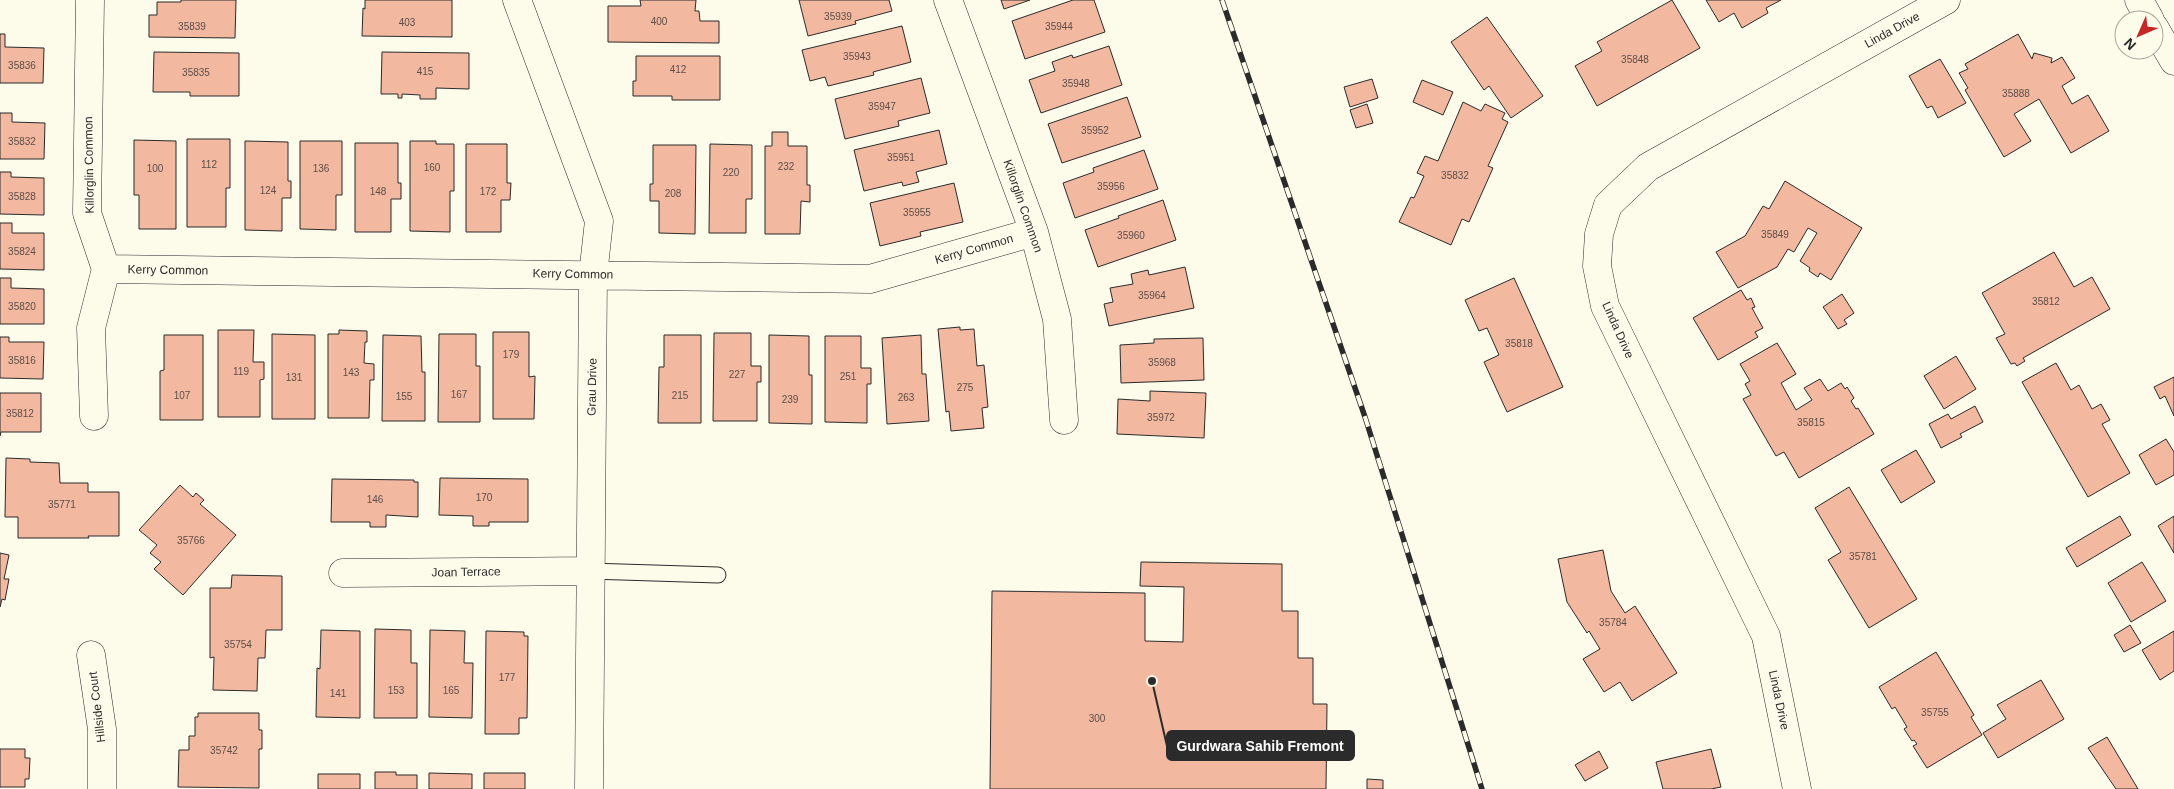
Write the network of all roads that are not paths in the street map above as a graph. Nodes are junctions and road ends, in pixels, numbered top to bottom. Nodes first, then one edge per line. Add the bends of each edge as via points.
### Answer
1 (90, 0) edge
2 (517, 0) edge
3 (948, 0) edge
4 (1946, 0) edge
5 (2164, 44) edge
6 (2174, 62) edge
7 (1034, 232) junction
8 (106, 269) junction
9 (593, 274) junction
10 (94, 416) dead end
11 (1064, 420) dead end
12 (589, 570) junction
13 (343, 573) dead end
14 (718, 575) dead end
15 (91, 655) dead end
16 (102, 789) edge
17 (589, 789) edge
18 (1798, 789) edge

1 - 8 street, Killorglin Common via 88,213
2 - 9 street, Grau Drive via 599,221
3 - 7 street, Killorglin Common
4 - 18 street, Linda Drive via 1648,167 1608,206 1599,234 1597,266 1605,306 1766,636
5 - 6 street
7 - 9 street, Kerry Common via 870,279
7 - 11 street, Killorglin Common via 1057,319
8 - 9 street, Kerry Common
8 - 10 street via 91,328
9 - 12 street, Grau Drive
12 - 13 street, Joan Terrace
12 - 14 lane
12 - 17 street, Grau Drive
15 - 16 street, Hillside Court via 102,729

